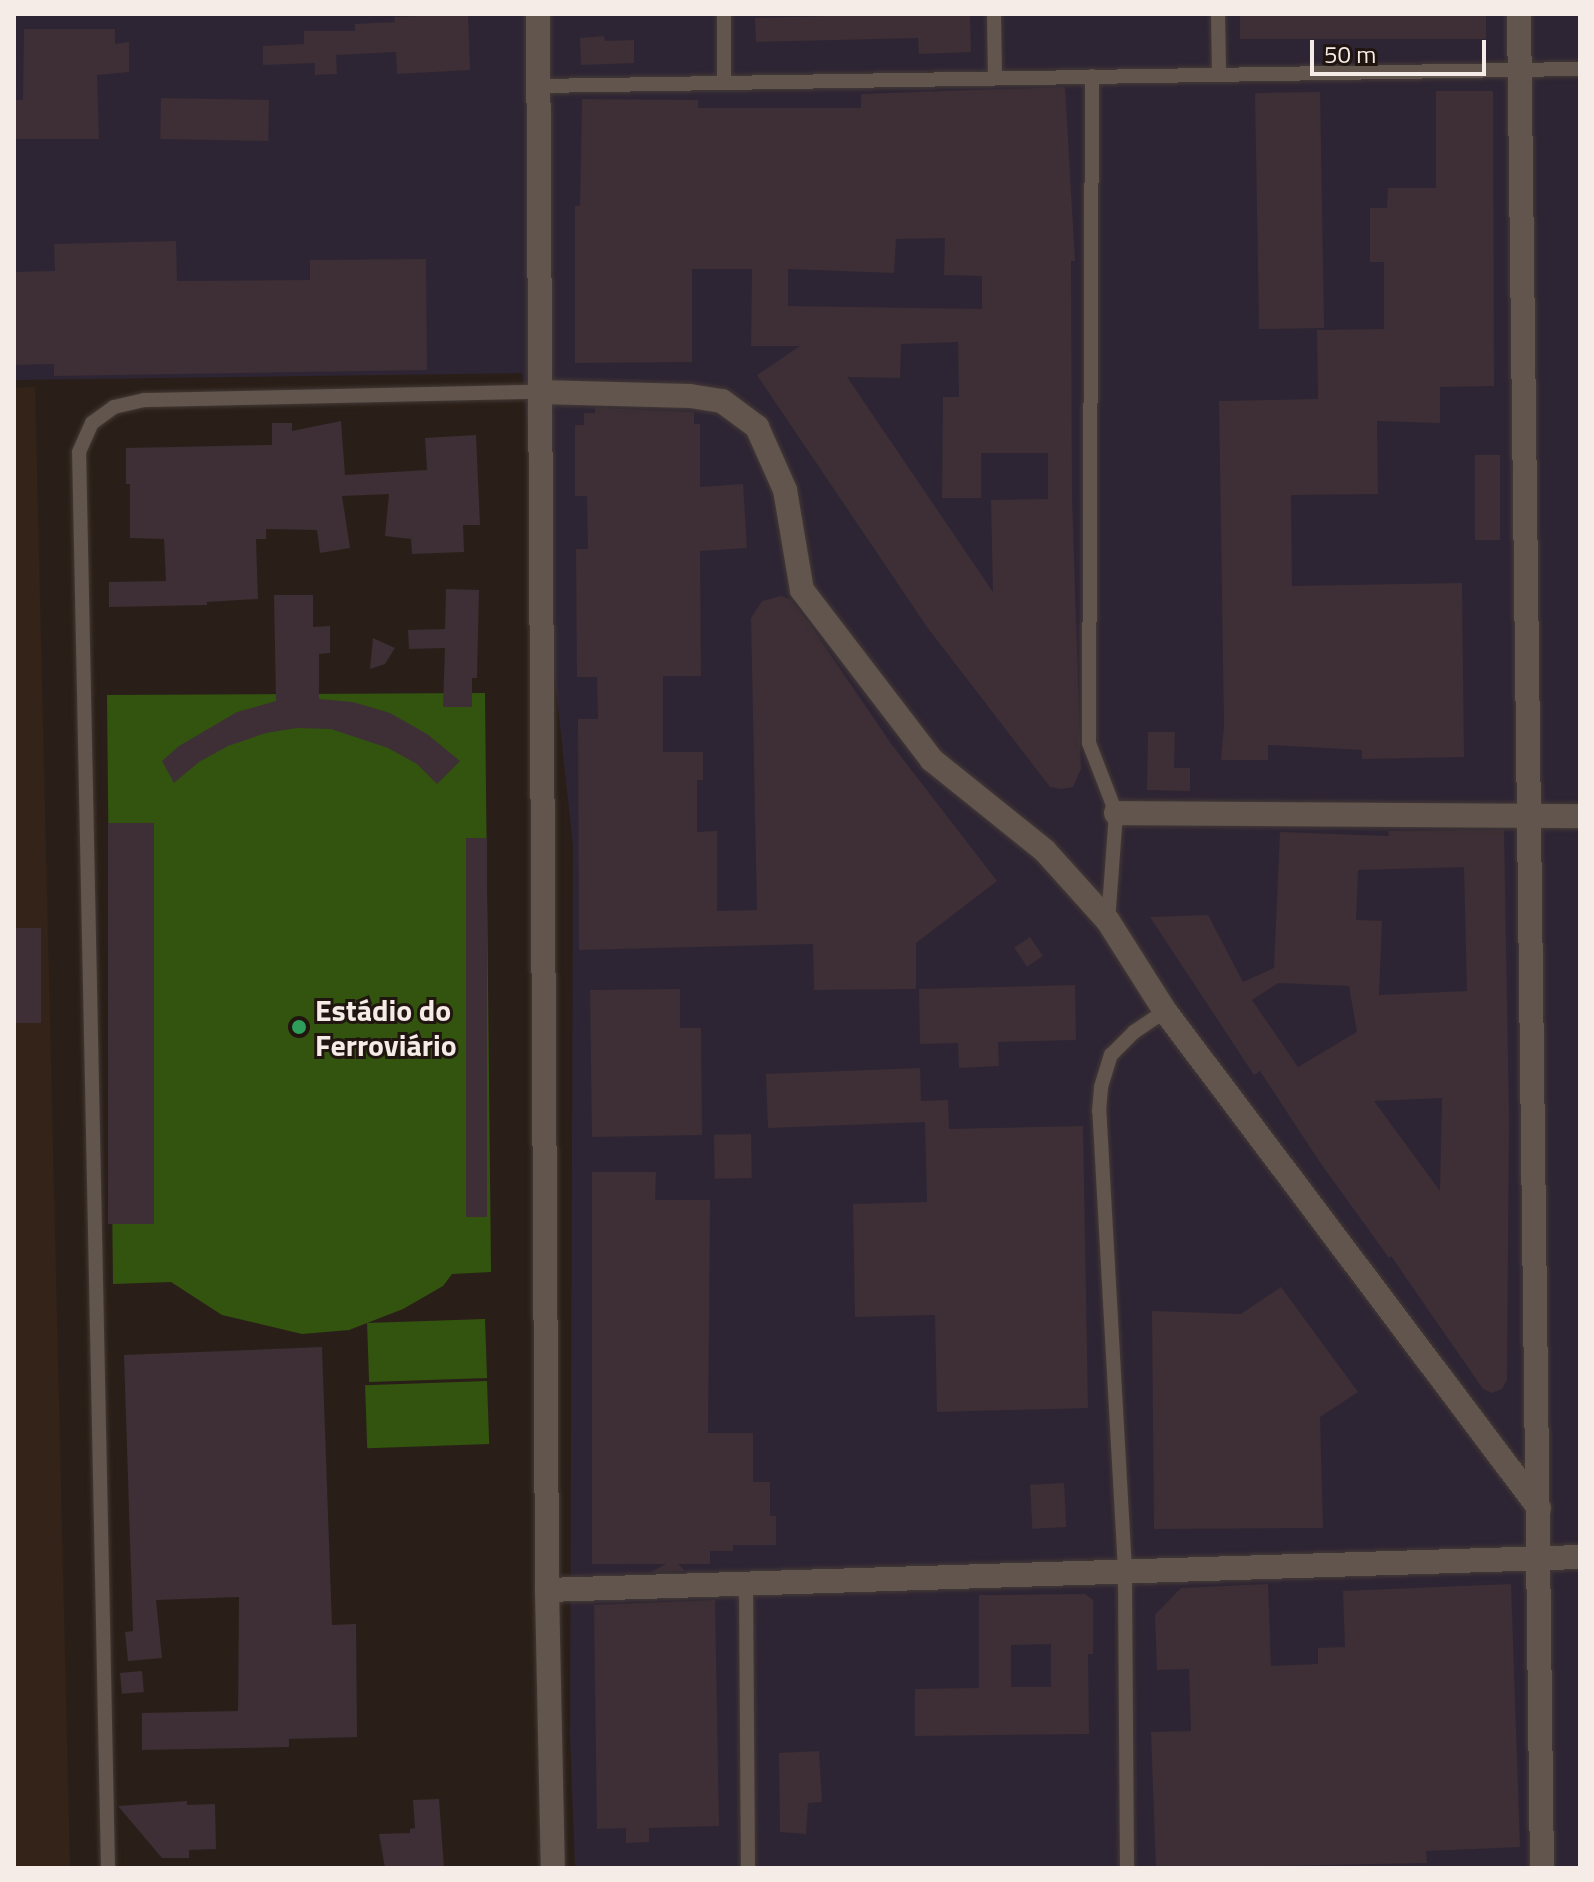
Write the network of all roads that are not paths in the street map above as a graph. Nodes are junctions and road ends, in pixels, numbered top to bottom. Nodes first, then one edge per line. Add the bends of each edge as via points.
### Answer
1 (538, 14) edge
2 (724, 14) edge
3 (994, 14) edge
4 (1218, 14) edge
5 (1519, 14) edge
6 (1580, 69) edge
7 (1518, 71) junction
8 (1219, 73) junction
9 (995, 76) junction
10 (1092, 76) junction
11 (724, 83) junction
12 (539, 86) junction
13 (540, 392) junction
14 (1116, 813) junction
15 (1580, 816) edge
16 (1530, 817) junction
17 (1108, 921) junction
18 (1165, 1011) junction
19 (1539, 1508) junction
20 (1580, 1557) edge
21 (1540, 1558) junction
22 (1125, 1570) junction
23 (746, 1585) junction
24 (547, 1590) junction
25 (108, 1868) edge
26 (553, 1868) edge
27 (748, 1868) edge
28 (1127, 1868) edge
29 (1542, 1868) edge

1 - 12 street
2 - 11 lane
3 - 9 lane
4 - 8 lane
5 - 7 street
6 - 7 lane
7 - 8 lane
7 - 16 street
8 - 10 lane
9 - 10 lane
9 - 11 lane
10 - 14 lane via 1089,743
11 - 12 lane
12 - 13 street
13 - 17 street via 722,401 757,427 785,490 802,590 932,760 1045,851
13 - 24 street
13 - 25 lane via 144,400 114,407 92,423 79,452
14 - 16 street
14 - 17 lane
15 - 16 street
16 - 19 street
17 - 18 street
18 - 19 street
18 - 22 lane via 1111,1055 1099,1111
19 - 21 street
20 - 21 street
21 - 22 street
21 - 29 street
22 - 23 street
22 - 28 lane
23 - 24 street
23 - 27 lane
24 - 26 street

